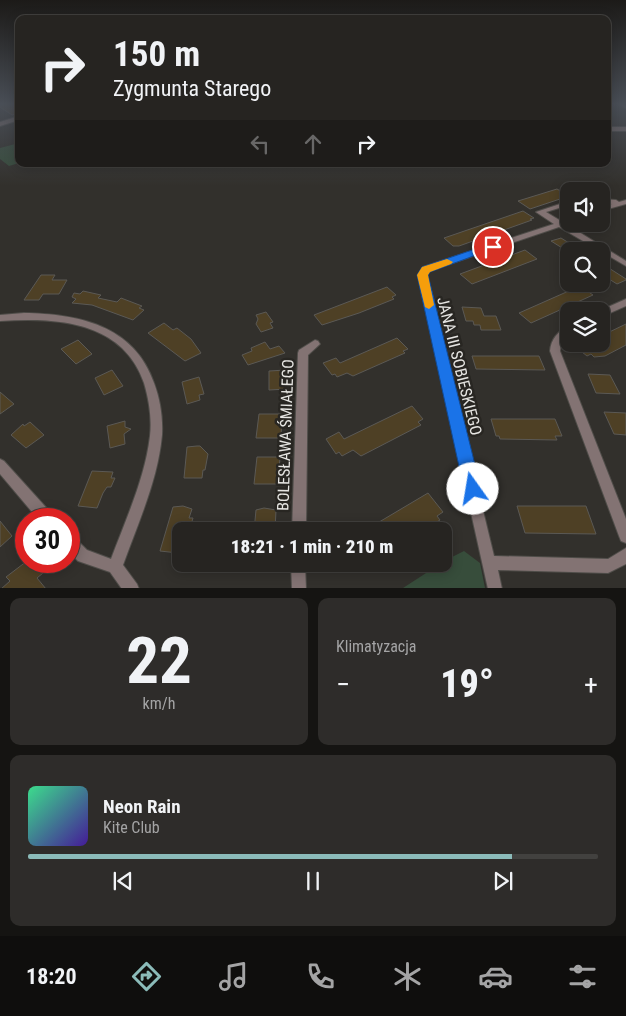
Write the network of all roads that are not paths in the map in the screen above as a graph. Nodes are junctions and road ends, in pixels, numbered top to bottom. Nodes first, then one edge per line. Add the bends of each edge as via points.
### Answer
1 (610, 201) edge
2 (624, 202) edge
3 (560, 206) edge
4 (610, 206) edge
5 (560, 224) joint
6 (573, 232) edge
7 (626, 264) edge
8 (626, 302) edge
9 (610, 310) edge
10 (0, 318) edge
11 (560, 338) edge
12 (316, 344) dead end
13 (0, 465) edge
14 (38, 508) edge
15 (300, 522) edge
16 (626, 536) edge
17 (80, 553) edge
18 (626, 555) edge
19 (489, 563) junction
20 (115, 567) junction
21 (298, 572) edge
22 (132, 588) edge
23 (299, 588) edge
24 (495, 588) edge

1 - 2 street
2 - 4 street
3 - 5 street via 540,212
5 - 19 street, JANA III SOBIESKIEGO via 426,269 422,275
6 - 7 street
8 - 9 street
10 - 20 street via 40,315 99,328 129,347 151,383 156,407 156,436 148,471
11 - 16 street via 555,351
12 - 15 street, BOLESŁAWA ŚMIAŁEGO via 303,354
13 - 14 street
17 - 20 street
18 - 19 street via 608,566
19 - 24 street, JANA III SOBIESKIEGO
20 - 22 street
21 - 23 street

